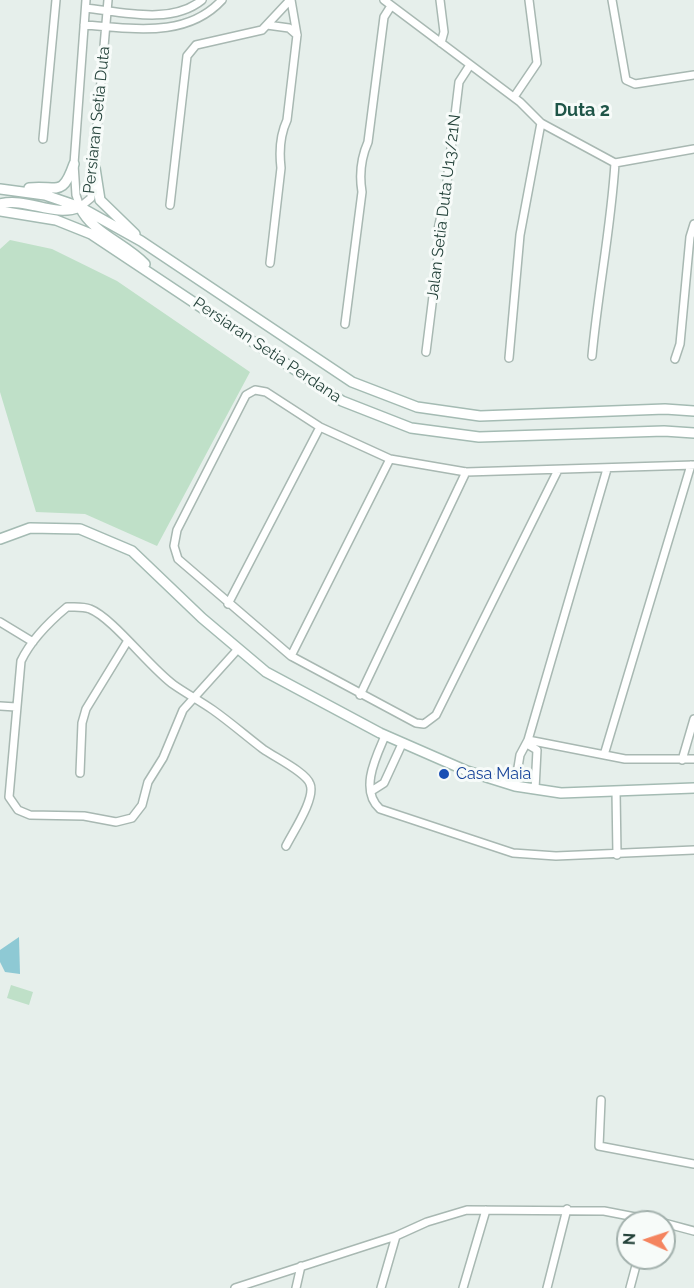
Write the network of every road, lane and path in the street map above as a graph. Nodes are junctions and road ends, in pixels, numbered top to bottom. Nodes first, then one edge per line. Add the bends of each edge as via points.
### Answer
1 (56, 0) edge
2 (86, 0) edge
3 (108, 0) edge
4 (202, 0) edge
5 (214, 0) edge
6 (222, 0) edge
7 (290, 0) edge
8 (384, 0) edge
9 (441, 0) edge
10 (530, 0) edge
11 (612, 0) edge
12 (391, 6) junction
13 (86, 8) junction
14 (107, 10) junction
15 (84, 25) junction
16 (267, 25) junction
17 (106, 27) junction
18 (297, 35) junction
19 (441, 43) junction
20 (470, 65) junction
21 (694, 75) edge
22 (514, 98) junction
23 (541, 123) junction
24 (43, 139) dead end
25 (694, 149) edge
26 (615, 163) junction
27 (74, 164) junction
28 (96, 168) junction
29 (0, 189) edge
30 (11, 190) junction
31 (0, 204) edge
32 (170, 205) dead end
33 (80, 207) junction
34 (0, 211) edge
35 (694, 224) edge
36 (141, 242) junction
37 (270, 262) dead end
38 (157, 276) junction
39 (345, 324) dead end
40 (426, 352) dead end
41 (592, 356) dead end
42 (509, 358) dead end
43 (675, 359) dead end
44 (694, 411) edge
45 (320, 427) junction
46 (694, 433) edge
47 (390, 459) junction
48 (692, 465) edge
49 (558, 470) junction
50 (607, 470) junction
51 (466, 472) junction
52 (0, 539) edge
53 (228, 604) junction
54 (0, 622) edge
55 (33, 642) junction
56 (127, 642) junction
57 (238, 649) junction
58 (291, 656) junction
59 (360, 695) junction
60 (193, 697) junction
61 (0, 706) edge
62 (16, 707) junction
63 (694, 718) edge
64 (385, 736) junction
65 (528, 742) junction
66 (402, 744) junction
67 (604, 756) junction
68 (694, 759) edge
69 (682, 760) junction
70 (80, 773) dead end
71 (0, 778) edge
72 (9, 779) junction
73 (515, 786) junction
74 (694, 788) edge
75 (535, 789) junction
76 (373, 790) junction
77 (616, 791) junction
78 (286, 846) dead end
79 (694, 850) edge
80 (617, 855) junction
81 (601, 1100) dead end
82 (694, 1164) edge
83 (567, 1209) junction
84 (486, 1210) junction
85 (616, 1213) edge
86 (676, 1226) edge
87 (694, 1231) edge
88 (396, 1236) junction
89 (301, 1266) junction
90 (635, 1270) edge
91 (235, 1288) edge
92 (296, 1288) edge
93 (381, 1288) edge
94 (463, 1288) edge
95 (547, 1288) edge
96 (630, 1288) edge

1 - 24 street
2 - 13 street, Persiaran Setia Duta
3 - 14 street, Persiaran Setia Duta
4 - 14 street via 178,12 155,15
5 - 6 street
6 - 17 street via 206,15 182,25 154,30
7 - 16 street
7 - 18 street
8 - 12 street
9 - 19 street
10 - 22 street via 537,63
11 - 21 street via 626,80 634,84
12 - 19 street
12 - 39 street via 384,17 368,142 363,154 362,192
13 - 14 street
13 - 15 street, Persiaran Setia Duta
14 - 17 street, Persiaran Setia Duta
15 - 17 street
15 - 27 street, Persiaran Setia Duta
16 - 18 street via 289,28
16 - 32 street via 262,30 196,45 187,56
17 - 28 street, Persiaran Setia Duta
18 - 37 street via 279,154 281,168
19 - 20 street
20 - 22 street
20 - 40 street, Jalan Setia Duta U13/21N via 459,82 440,212
22 - 23 street
23 - 26 street
23 - 42 street via 518,252
25 - 26 street
26 - 41 street
27 - 30 main road via 68,183 58,190
27 - 33 street, Persiaran Setia Duta
28 - 33 street, Persiaran Setia Duta via 92,198
28 - 36 main road via 100,200
29 - 30 main road, Persiaran Setia Perdana
30 - 33 main road, Persiaran Setia Perdana via 45,195
31 - 33 main road via 32,205 61,212
33 - 36 main road, Persiaran Setia Perdana
33 - 38 main road via 93,226 132,251
34 - 38 main road, Persiaran Setia Perdana via 70,225
35 - 43 street
36 - 44 main road, Persiaran Setia Perdana via 352,382 417,407 480,416
38 - 46 main road, Persiaran Setia Perdana via 342,401 411,428 479,437
45 - 47 street
45 - 53 street
45 - 53 street via 266,392 255,390 246,395 175,538 178,560
47 - 51 street
47 - 58 street
48 - 50 street
48 - 67 street
49 - 50 street
49 - 51 street
49 - 59 street via 436,715 424,724 416,723
50 - 65 street
51 - 59 street
52 - 57 main road via 30,528 47,527 80,528 96,534 132,551
53 - 58 street
54 - 55 street
55 - 56 street via 67,607 90,609
55 - 62 street via 21,661
56 - 60 street via 159,674
56 - 70 street via 86,710
57 - 60 street
57 - 64 main road via 286,684
58 - 59 street
60 - 72 street via 148,782 142,805 132,818 116,822 84,816 24,814 9,797
60 - 78 street via 310,782 310,798
61 - 62 street
62 - 72 street
63 - 69 street
64 - 66 main road
64 - 76 street via 369,776
65 - 67 street
65 - 73 street via 521,749
65 - 75 street via 537,750
66 - 73 main road
66 - 76 street via 384,783
67 - 69 street
68 - 69 street
71 - 72 street
73 - 75 main road
74 - 77 main road
75 - 77 main road via 561,793
76 - 80 street via 374,804 380,808 513,853
77 - 80 street
79 - 80 street
81 - 82 street via 599,1146
83 - 84 street
83 - 85 street
83 - 95 street
84 - 88 street via 467,1210
84 - 94 street
86 - 87 street
88 - 89 street
88 - 93 street
89 - 91 street
89 - 92 street
90 - 96 street

